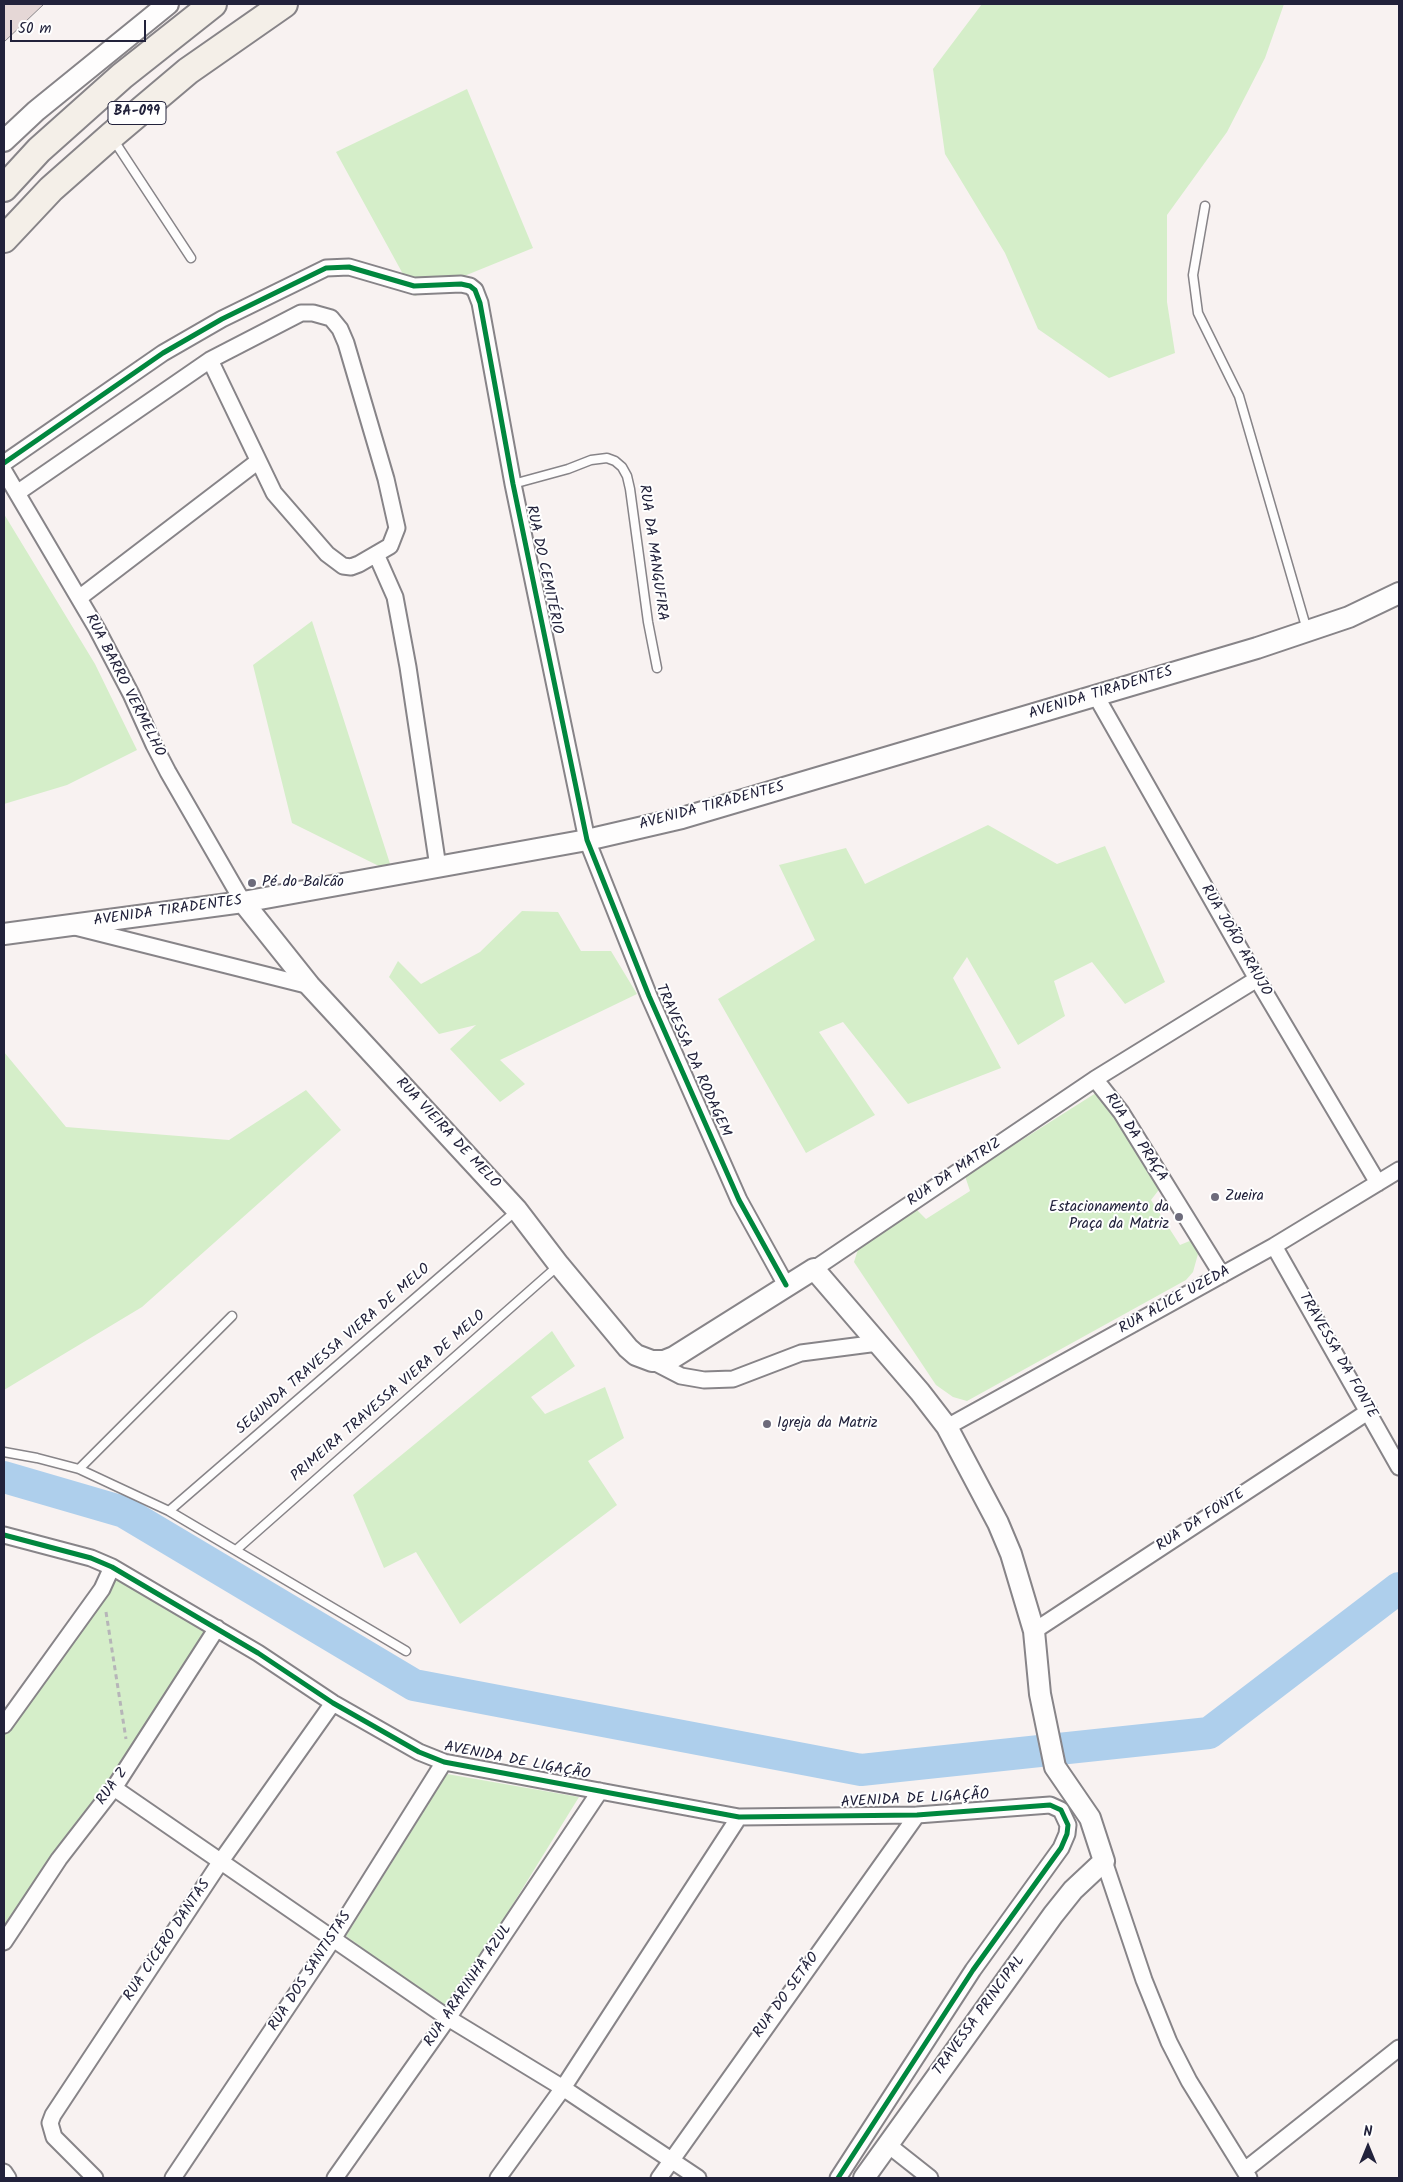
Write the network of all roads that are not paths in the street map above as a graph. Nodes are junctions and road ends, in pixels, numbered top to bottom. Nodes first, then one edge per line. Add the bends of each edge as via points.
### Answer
1 (168, 4) edge
2 (213, 4) edge
3 (284, 4) edge
4 (110, 136) junction
5 (4, 141) edge
6 (4, 188) edge
7 (1205, 206) dead end
8 (4, 239) edge
9 (191, 258) dead end
10 (210, 360) junction
11 (257, 462) junction
12 (4, 463) edge
13 (4, 470) edge
14 (513, 484) junction
15 (17, 493) junction
16 (376, 554) junction
17 (1399, 593) edge
18 (79, 598) junction
19 (1308, 632) junction
20 (657, 668) dead end
21 (1096, 696) junction
22 (587, 840) junction
23 (438, 867) junction
24 (243, 902) junction
25 (66, 925) junction
26 (4, 934) edge
27 (1257, 979) junction
28 (310, 986) junction
29 (1095, 1079) junction
30 (1399, 1170) edge
31 (1378, 1183) junction
32 (517, 1210) junction
33 (1274, 1246) junction
34 (559, 1265) junction
35 (814, 1269) junction
36 (1222, 1276) junction
37 (786, 1285) junction
38 (232, 1316) dead end
39 (878, 1344) junction
40 (652, 1361) junction
41 (1369, 1411) junction
42 (947, 1427) junction
43 (4, 1452) edge
44 (1399, 1467) edge
45 (79, 1469) junction
46 (169, 1511) junction
47 (4, 1535) edge
48 (236, 1550) junction
49 (112, 1567) junction
50 (217, 1628) junction
51 (1034, 1630) junction
52 (406, 1651) dead end
53 (333, 1703) junction
54 (4, 1725) edge
55 (444, 1762) junction
56 (114, 1788) junction
57 (600, 1792) junction
58 (917, 1815) junction
59 (739, 1817) junction
60 (221, 1861) junction
61 (1104, 1861) junction
62 (333, 1939) junction
63 (4, 1942) edge
64 (448, 2018) junction
65 (1399, 2048) edge
66 (564, 2088) junction
67 (887, 2144) junction
68 (670, 2160) junction
69 (4, 2172) edge
70 (1247, 2174) edge
71 (8, 2178) edge
72 (95, 2178) edge
73 (173, 2178) edge
74 (335, 2178) edge
75 (498, 2178) edge
76 (659, 2178) edge
77 (698, 2178) edge
78 (838, 2178) edge
79 (864, 2178) edge
80 (930, 2178) edge

1 - 5 street via 36,110
2 - 6 highway, BA-099 via 122,76 39,150
3 - 4 highway, BA-099 via 188,71
4 - 8 highway, BA-099 via 51,189
4 - 9 lane
7 - 19 lane via 1193,275 1198,313 1239,396
10 - 11 street
10 - 15 street
10 - 16 street via 301,313 331,318 340,329 386,478 397,528 390,546
11 - 16 street via 274,493 327,554 343,566 351,567
11 - 18 street
12 - 14 street, RUA DO CEMITÉRIO via 162,353 222,319 326,268 349,267 414,286 466,284 476,290
13 - 15 street, RUA BARRO VERMELHO
14 - 20 lane, RUA DA MANGUFIRA via 568,470 591,460 606,458 622,467 630,489
14 - 22 street, RUA DO CEMITÉRIO
15 - 18 street, RUA BARRO VERMELHO
16 - 23 street via 395,597
17 - 19 street, AVENIDA TIRADENTES
18 - 24 street, RUA BARRO VERMELHO via 131,694 164,765
19 - 21 street, AVENIDA TIRADENTES
21 - 22 street, AVENIDA TIRADENTES via 682,818
21 - 27 street, RUA JOÃO ARAUJO
22 - 23 street, AVENIDA TIRADENTES
22 - 37 street, TRAVESSA DA RODAGEM via 649,996 739,1200
23 - 24 street, AVENIDA TIRADENTES
24 - 25 street, AVENIDA TIRADENTES
24 - 28 street, RUA VIEIRA DE MELO
25 - 26 street, AVENIDA TIRADENTES
25 - 28 street
27 - 29 street, RUA DA MATRIZ
27 - 31 street, RUA JOÃO ARAUJO
28 - 32 street, RUA VIEIRA DE MELO
29 - 35 street, RUA DA MATRIZ
29 - 36 street, RUA DA PRAÇA via 1121,1112
30 - 31 street, RUA ALICE UZEDA
31 - 33 street, RUA ALICE UZEDA
32 - 34 street, RUA VIEIRA DE MELO
32 - 46 lane, SEGUNDA TRAVESSA VIERA DE MELO
33 - 36 street, RUA ALICE UZEDA
33 - 41 street, TRAVESSA DA FONTE
34 - 40 street, RUA VIEIRA DE MELO via 628,1348
34 - 48 lane, PRIMEIRA TRAVESSA VIERA DE MELO
35 - 37 street, RUA DA MATRIZ
35 - 39 street
36 - 42 street, RUA ALICE UZEDA
37 - 40 street, RUA DA MATRIZ via 674,1357
38 - 45 lane
39 - 40 street via 801,1353 734,1379 704,1380 681,1376
39 - 42 street
41 - 44 street, TRAVESSA DA FONTE
41 - 51 street, RUA DA FONTE
42 - 51 street via 998,1523
43 - 45 lane
45 - 46 lane
46 - 48 lane
47 - 49 street, AVENIDA DE LIGAÇÃO via 91,1558
48 - 52 lane
49 - 50 street, AVENIDA DE LIGAÇÃO
49 - 54 street via 102,1589
50 - 53 street, AVENIDA DE LIGAÇÃO
50 - 56 street, RUA Z
51 - 61 street via 1040,1694 1054,1762 1058,1773 1090,1818
53 - 55 street, AVENIDA DE LIGAÇÃO via 419,1752
53 - 60 street, RUA CICERO DANTAS
55 - 57 street, AVENIDA DE LIGAÇÃO
55 - 62 street, RUA DOS SANTISTAS
56 - 60 street
56 - 63 street, RUA Z via 60,1859
57 - 59 street, AVENIDA DE LIGAÇÃO
57 - 64 street, RUA ARARINHA AZUL
58 - 59 street, AVENIDA DE LIGAÇÃO
58 - 68 street, RUA DO SETÃO
58 - 78 street, AVENIDA DE LIGAÇÃO via 1050,1805 1061,1810 1066,1818 1067,1834 1061,1848 973,1970
59 - 66 street
60 - 62 street
60 - 72 street, RUA CICERO DANTAS via 53,2115 50,2123 54,2138
61 - 67 street, TRAVESSA PRINCIPAL via 1073,1890 1053,1915
61 - 70 street via 1144,1980 1169,2042 1189,2081
62 - 64 street
62 - 73 street, RUA DOS SANTISTAS
64 - 66 street
64 - 74 street, RUA ARARINHA AZUL
65 - 70 street
66 - 68 street
66 - 75 street
67 - 79 street, TRAVESSA PRINCIPAL
67 - 80 street
68 - 76 street, RUA DO SETÃO
68 - 77 street
69 - 71 street

